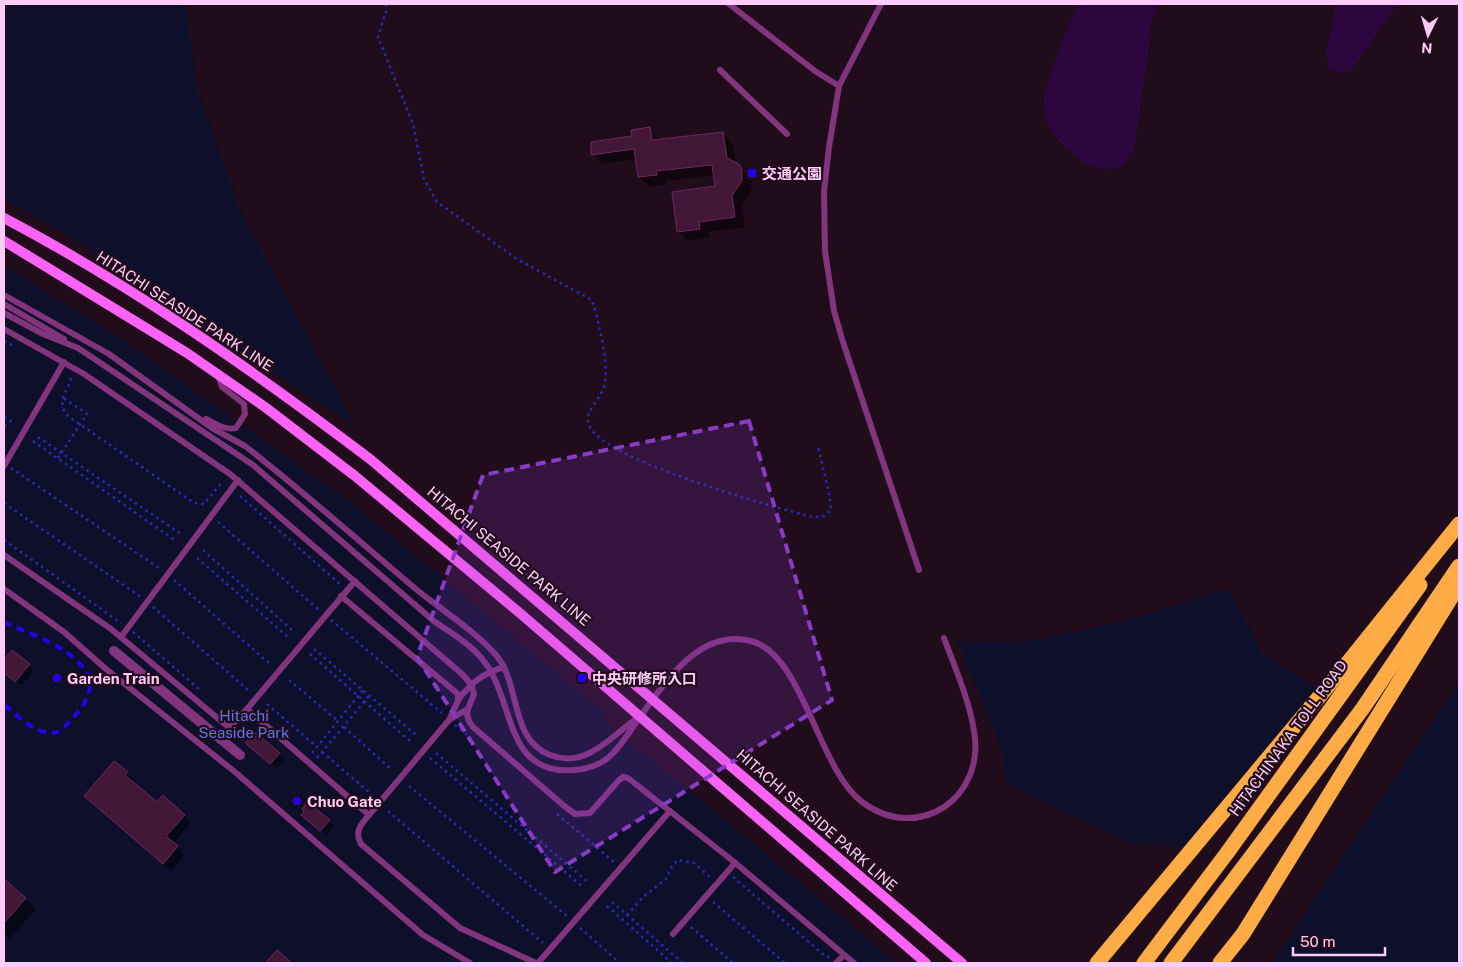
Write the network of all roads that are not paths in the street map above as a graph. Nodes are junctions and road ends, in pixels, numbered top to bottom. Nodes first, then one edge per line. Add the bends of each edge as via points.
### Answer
1 (729, 4) edge
2 (881, 4) edge
3 (720, 70) dead end
4 (839, 86) junction
5 (787, 134) dead end
6 (4, 218) edge
7 (4, 241) edge
8 (4, 295) edge
9 (4, 304) edge
10 (4, 313) edge
11 (4, 329) edge
12 (78, 348) junction
13 (64, 362) junction
14 (217, 374) junction
15 (187, 410) junction
16 (4, 465) edge
17 (238, 480) junction
18 (1459, 524) edge
19 (1459, 531) edge
20 (4, 555) edge
21 (1459, 566) edge
22 (919, 570) dead end
23 (355, 581) junction
24 (1459, 585) edge
25 (4, 589) edge
26 (341, 596) junction
27 (121, 636) junction
28 (944, 638) dead end
29 (114, 651) dead end
30 (504, 667) junction
31 (491, 671) junction
32 (471, 684) junction
33 (654, 699) junction
34 (458, 701) junction
35 (247, 709) junction
36 (466, 710) junction
37 (640, 716) junction
38 (449, 720) junction
39 (240, 755) dead end
40 (670, 811) junction
41 (369, 815) junction
42 (735, 863) junction
43 (673, 934) dead end
44 (844, 955) junction
45 (837, 962) edge
46 (470, 963) edge
47 (537, 963) edge
48 (854, 963) edge
49 (926, 963) edge
50 (962, 963) edge
51 (1098, 963) edge
52 (1144, 963) edge
53 (1170, 963) edge
54 (1220, 963) edge

1 - 4 lane
2 - 4 lane
3 - 5 lane
4 - 22 lane via 824,192 828,280 843,342
6 - 33 main road, HITACHI SEASIDE PARK LINE via 150,304 302,408 437,514
7 - 14 main road
8 - 15 lane via 109,354
9 - 12 lane
10 - 12 lane
11 - 13 lane
12 - 31 lane via 253,466 435,622 467,643
13 - 16 lane
13 - 17 lane
14 - 15 lane via 222,387 244,404 245,414 236,428 225,429
14 - 37 main road via 291,427 425,532
15 - 30 lane via 245,446 485,644
17 - 23 lane
17 - 27 lane
18 - 51 highway
19 - 52 highway, HITACHINAKA TOLL ROAD
20 - 27 lane
21 - 53 highway via 1363,708
23 - 26 lane
23 - 32 lane
24 - 54 highway via 1243,934
25 - 46 lane via 64,632 236,772 423,935
26 - 34 lane via 456,691
26 - 35 lane
27 - 35 lane via 227,726 236,722
28 - 33 lane via 972,718 976,739 973,769 969,782 950,803 920,818 889,817 855,797 776,656 754,642 724,639 700,649 685,661
29 - 39 street
30 - 31 lane
30 - 37 lane via 524,731 535,746 552,756 564,759 587,755
31 - 32 lane
31 - 37 lane via 518,744 532,758 549,767 575,770 593,767 606,760 616,752
32 - 34 lane
32 - 36 lane via 474,694
33 - 37 lane
33 - 50 main road, HITACHI SEASIDE PARK LINE
34 - 38 lane
35 - 41 lane
36 - 38 lane
36 - 40 lane via 466,718 473,727 575,814 590,813 623,777
37 - 49 main road
38 - 41 lane
40 - 42 lane
40 - 47 lane
41 - 47 lane via 358,828 360,844 460,928
42 - 43 lane
42 - 44 lane
44 - 45 lane
44 - 48 lane

